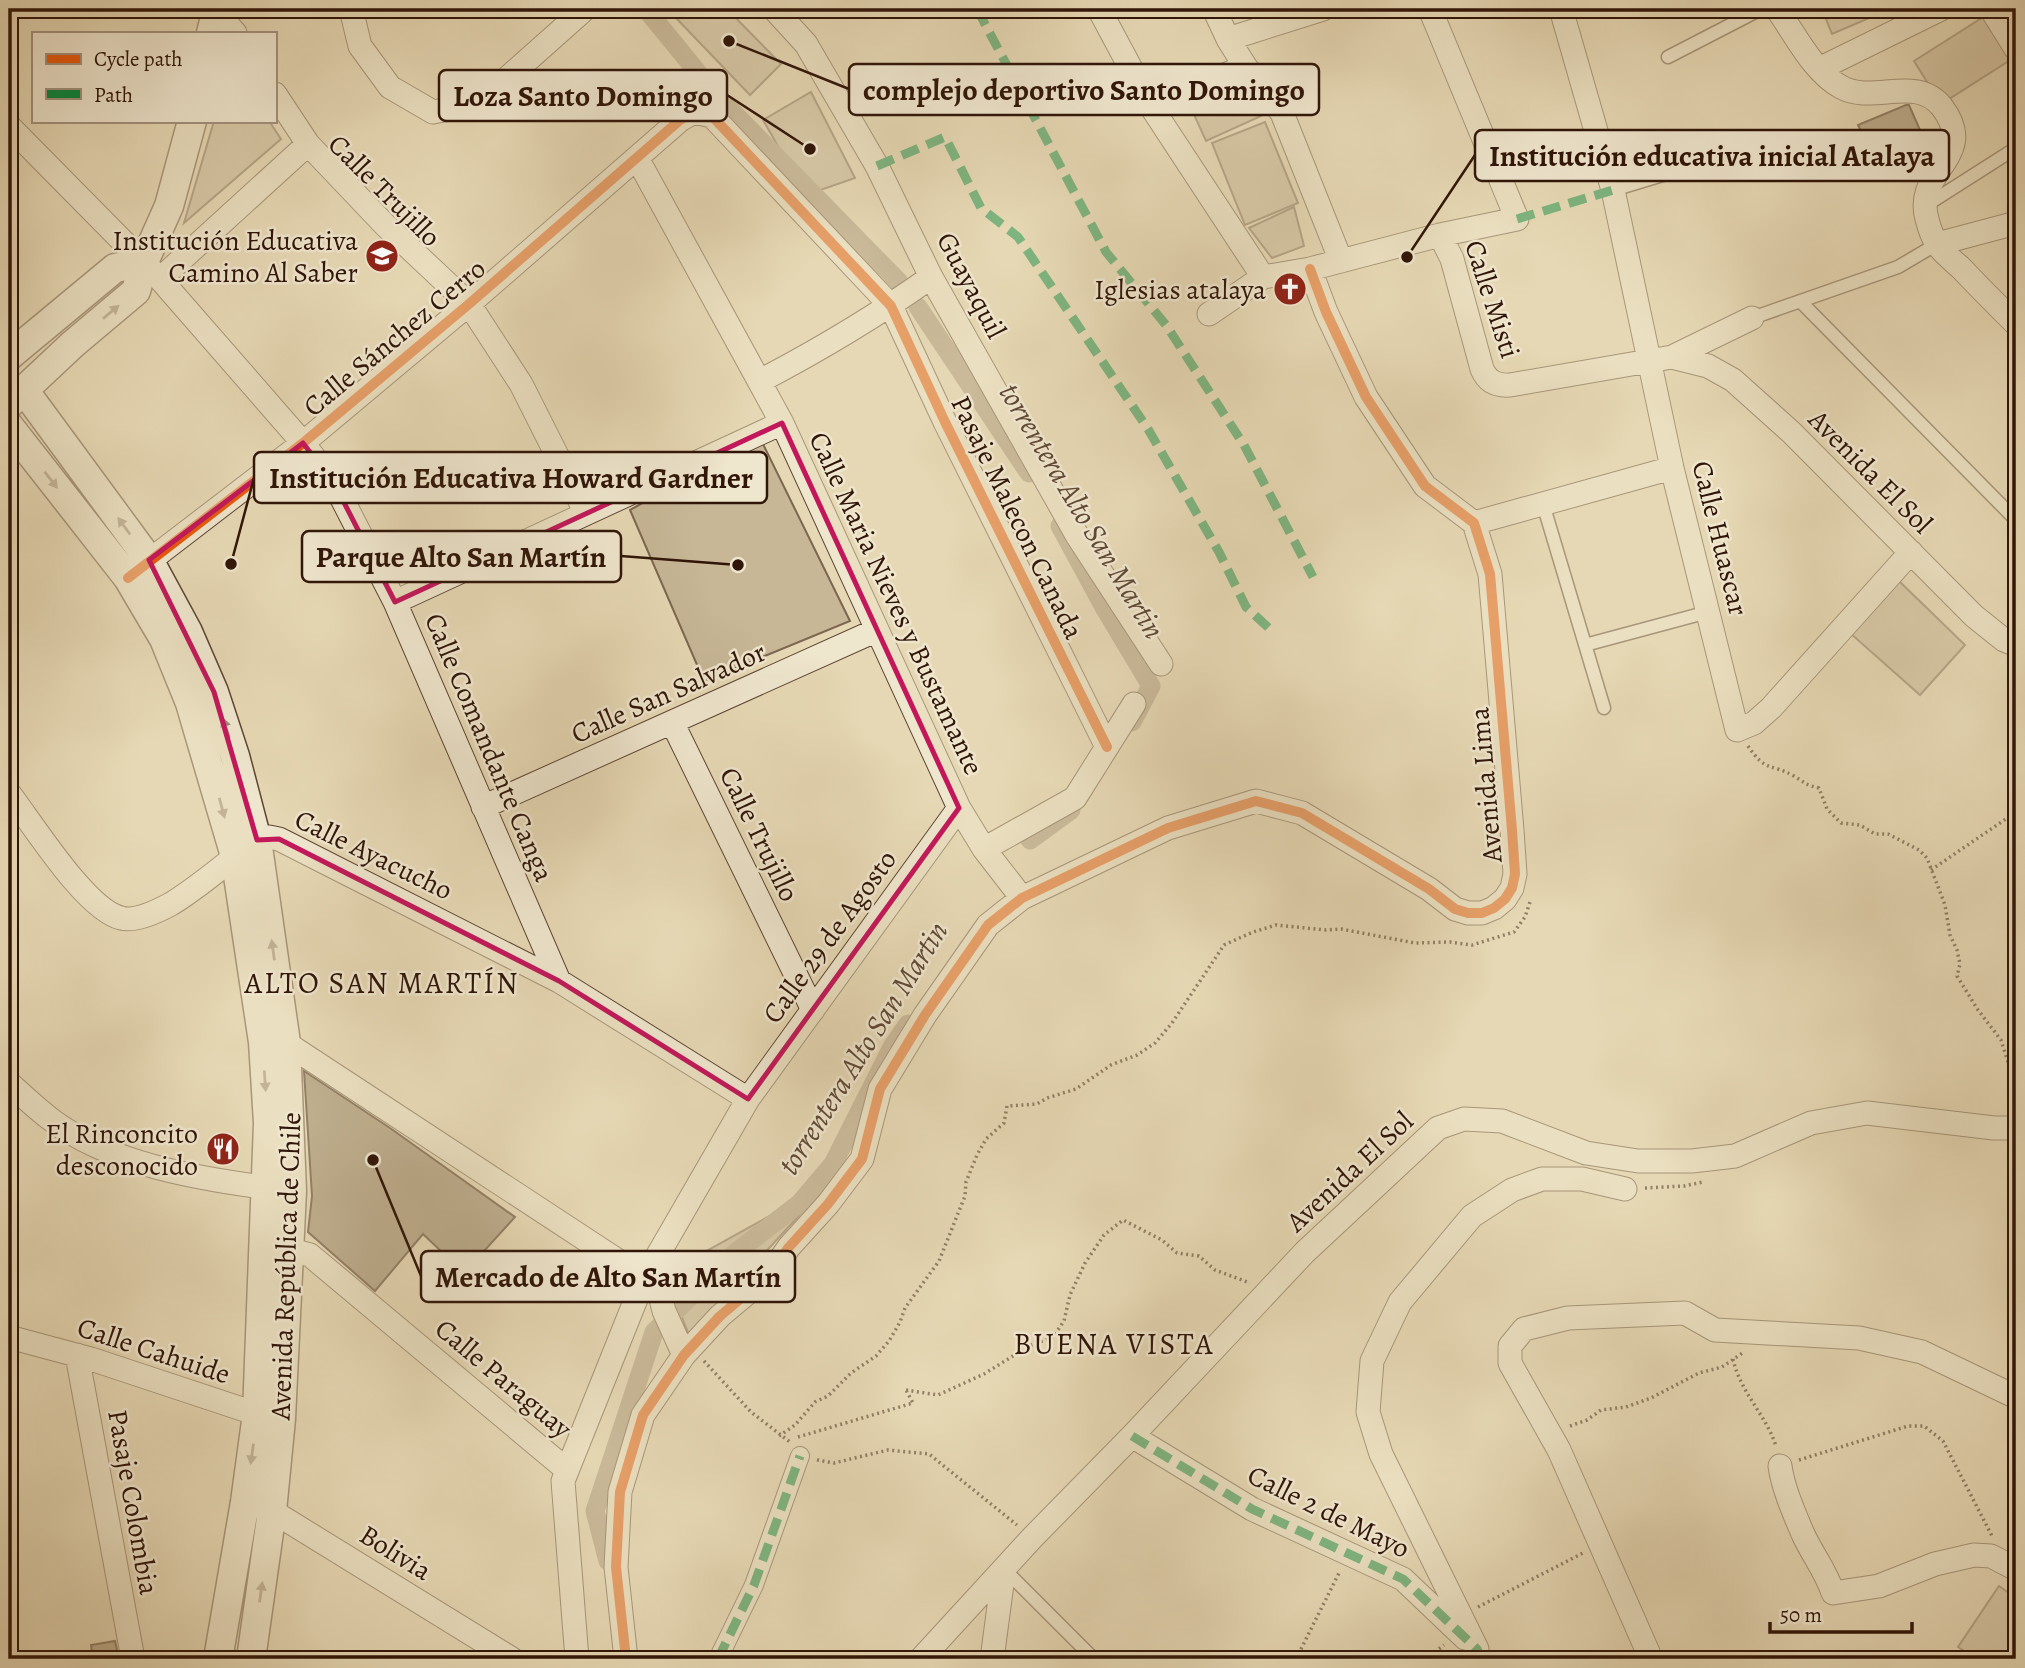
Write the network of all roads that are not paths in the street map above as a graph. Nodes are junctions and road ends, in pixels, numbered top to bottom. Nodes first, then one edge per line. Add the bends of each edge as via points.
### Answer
1 (351, 9) edge
2 (585, 9) edge
3 (774, 9) edge
4 (1099, 9) edge
5 (1214, 9) edge
6 (1323, 9) edge
7 (1430, 9) edge
8 (1562, 9) edge
9 (1761, 9) edge
10 (1777, 9) edge
11 (1941, 9) edge
12 (1991, 9) edge
13 (1228, 39) junction
14 (2016, 49) edge
15 (1668, 57) dead end
16 (1245, 66) junction
17 (1819, 69) junction
18 (276, 96) edge
19 (1152, 108) junction
20 (680, 120) joint
21 (192, 122) edge
22 (9, 126) edge
23 (1772, 142) dead end
24 (308, 145) junction
25 (2016, 148) edge
26 (637, 158) junction
27 (1613, 190) junction
28 (1925, 206) junction
29 (2016, 223) edge
30 (1440, 235) junction
31 (1937, 244) junction
32 (1341, 261) junction
33 (1310, 269) junction
34 (152, 271) junction
35 (932, 277) junction
36 (1263, 277) junction
37 (1800, 301) junction
38 (469, 304) junction
39 (891, 306) junction
40 (1209, 314) dead end
41 (1752, 318) joint
42 (51, 320) junction
43 (2016, 324) edge
44 (74, 344) junction
45 (9, 356) edge
46 (1661, 358) junction
47 (760, 381) junction
48 (16, 397) edge
49 (782, 422) junction
50 (9, 426) edge
51 (303, 443) junction
52 (1672, 468) junction
53 (1543, 504) junction
54 (586, 513) junction
55 (2016, 520) edge
56 (1474, 523) junction
57 (1911, 552) junction
58 (139, 569) junction
59 (395, 602) junction
60 (1708, 612) junction
61 (877, 630) junction
62 (1585, 645) junction
63 (2016, 645) edge
64 (1161, 664) dead end
65 (1134, 704) dead end
66 (1604, 708) dead end
67 (672, 722) junction
68 (1107, 747) junction
69 (9, 793) edge
70 (483, 807) junction
71 (959, 808) junction
72 (246, 848) junction
73 (985, 849) junction
74 (1022, 898) junction
75 (559, 981) junction
76 (813, 1010) junction
77 (274, 1043) junction
78 (9, 1083) edge
79 (748, 1099) junction
80 (2016, 1128) edge
81 (264, 1187) junction
82 (1625, 1189) dead end
83 (292, 1191) junction
84 (262, 1248) junction
85 (290, 1250) junction
86 (645, 1279) junction
87 (9, 1337) edge
88 (689, 1350) junction
89 (77, 1355) junction
90 (2016, 1397) edge
91 (269, 1416) junction
92 (1132, 1436) junction
93 (795, 1449) road end
94 (1780, 1466) road end
95 (567, 1470) junction
96 (245, 1502) junction
97 (272, 1511) junction
98 (2012, 1567) edge
99 (1003, 1569) junction
100 (1479, 1654) edge
101 (133, 1659) edge
102 (218, 1659) edge
103 (251, 1659) edge
104 (512, 1659) edge
105 (577, 1659) edge
106 (626, 1659) edge
107 (718, 1659) edge
108 (922, 1659) edge
109 (992, 1659) edge
110 (1094, 1659) edge
111 (1651, 1659) edge

1 - 2 street via 360,46 390,87 433,111 486,97
3 - 35 street, Guayaquil via 806,44 877,166
4 - 19 street
5 - 13 street
6 - 13 street
7 - 30 street via 1517,219
8 - 27 street, Calle Huascar
9 - 15 lane
10 - 17 street
11 - 17 street
12 - 14 street
13 - 16 street
16 - 19 street
16 - 32 street via 1282,113
17 - 28 street via 1842,88 1857,93 1912,90 1939,104 1953,130 1953,144 1926,192
18 - 24 street, Calle Trujillo
19 - 36 street
20 - 26 street, Calle Sánchez Cerro
20 - 39 street, Pasaje Malecon Canada via 694,112 712,116
21 - 34 street
22 - 34 street, Calle Comandante Canga
23 - 27 lane
24 - 34 street
24 - 38 street, Calle Trujillo
25 - 28 lane
26 - 38 street, Calle Sánchez Cerro
26 - 47 street, Calle Maria Nieves y Bustamante
27 - 46 street, Calle Huascar
28 - 31 street
29 - 31 street
30 - 32 street
30 - 46 street, Calle Misti via 1452,258 1482,369 1490,381 1510,384
31 - 37 lane via 1898,267
31 - 43 street
32 - 33 street
33 - 36 street
33 - 56 street via 1366,397 1425,486
34 - 42 street via 115,268
44 -> 34 street via 136,291
34 - 51 street, Calle Comandante Canga
35 - 39 street
35 - 64 street, Guayaquil via 1078,537
36 - 40 street
37 - 41 lane
37 - 55 lane
38 - 51 street, Calle Sánchez Cerro
38 - 54 street, Calle Trujillo via 521,384
39 - 47 street
39 - 68 street, Pasaje Malecon Canada
41 - 46 street
42 - 44 street
42 - 45 street
44 - 48 street
46 - 52 street, Calle Huascar
46 - 57 street, Avenida El Sol via 1708,366 1733,380
47 - 49 street, Calle Maria Nieves y Bustamante
58 -> 48 street, Avenida República de Chile
49 - 54 street
49 - 61 street, Calle Maria Nieves y Bustamante
50 -> 58 street, Avenida República de Chile
51 - 58 street, Calle Sánchez Cerro
51 - 59 street, Calle Comandante Canga via 335,485
52 - 53 street
52 - 60 street, Calle Huascar
53 - 56 street
53 - 62 lane
54 - 59 street
56 - 74 street, Avenida Lima via 1490,574 1515,874 1505,899 1482,913 1455,909 1302,813 1256,801 1168,828
57 - 60 street, Calle Huascar via 1771,708 1737,730
57 - 63 street, Avenida El Sol via 1974,616
58 - 72 street, Avenida República de Chile via 188,632 214,692 235,756
59 - 70 street, Calle Comandante Canga
60 - 62 lane
61 - 67 street, Calle San Salvador
61 - 71 street, Calle Maria Nieves y Bustamante
62 - 66 lane
65 - 68 street
67 - 70 street, Calle San Salvador
67 - 76 street, Calle Trujillo
68 - 73 street via 1075,799
69 - 72 street via 86,896 103,912 123,919 148,915 171,904
70 - 75 street, Calle Comandante Canga
71 - 73 street, Calle Maria Nieves y Bustamante
71 - 76 street, Calle 29 de Agosto
72 - 75 street, Calle Ayacucho via 269,837 279,839
72 - 77 street, Avenida República de Chile
73 - 74 street, Calle Maria Nieves y Bustamante
74 - 88 street, Avenida Lima via 988,925 925,1015 880,1089 862,1159 770,1274 720,1316
75 - 79 street, Calle Ayacucho
76 - 79 street, Calle 29 de Agosto
77 -> 81 street, Avenida República de Chile
77 - 83 street, Avenida República de Chile
77 - 86 street
78 - 81 street via 51,1120 97,1146 152,1167
79 - 86 street, Calle 29 de Agosto
80 - 92 street, Avenida El Sol via 1867,1113 1811,1124 1735,1156 1692,1161 1638,1161 1586,1153 1502,1121 1464,1119 1438,1128 1305,1252
81 - 83 street
81 - 84 street, Avenida República de Chile
82 - 100 street via 1582,1179 1542,1179 1512,1190 1472,1216 1400,1302 1372,1361 1368,1412 1381,1454
83 - 85 street, Avenida República de Chile
84 - 85 street, Calle Paraguay
84 - 91 street, Avenida República de Chile
85 - 91 street, Avenida República de Chile
85 - 95 street, Calle Paraguay via 310,1255
86 - 88 street via 658,1287 664,1311
86 - 95 street, Calle 29 de Agosto
87 - 89 street, Calle Cahuide
88 - 106 street, Avenida Lima via 643,1415 620,1492 616,1567
89 - 91 street, Calle Cahuide
89 - 101 street, Pasaje Colombia
90 - 111 street via 1922,1352 1858,1338 1715,1330 1685,1313 1568,1318 1524,1329 1510,1346 1510,1363 1553,1439
91 -> 96 street, Avenida República de Chile
91 - 97 street, Avenida República de Chile
92 - 99 street, Avenida El Sol
92 - 100 street, Calle 2 de Mayo via 1252,1509 1403,1579
93 - 107 street via 754,1585
94 - 98 street via 1803,1535 1833,1593 1879,1586 1935,1564 1974,1555 1991,1556
95 - 105 street, Calle 29 de Agosto via 563,1481
96 - 97 street, Bolivia
96 - 102 street, Avenida República de Chile
103 -> 97 street, Avenida República de Chile
97 - 104 street, Bolivia
99 - 108 street, Avenida El Sol
99 - 109 street
99 - 110 lane

